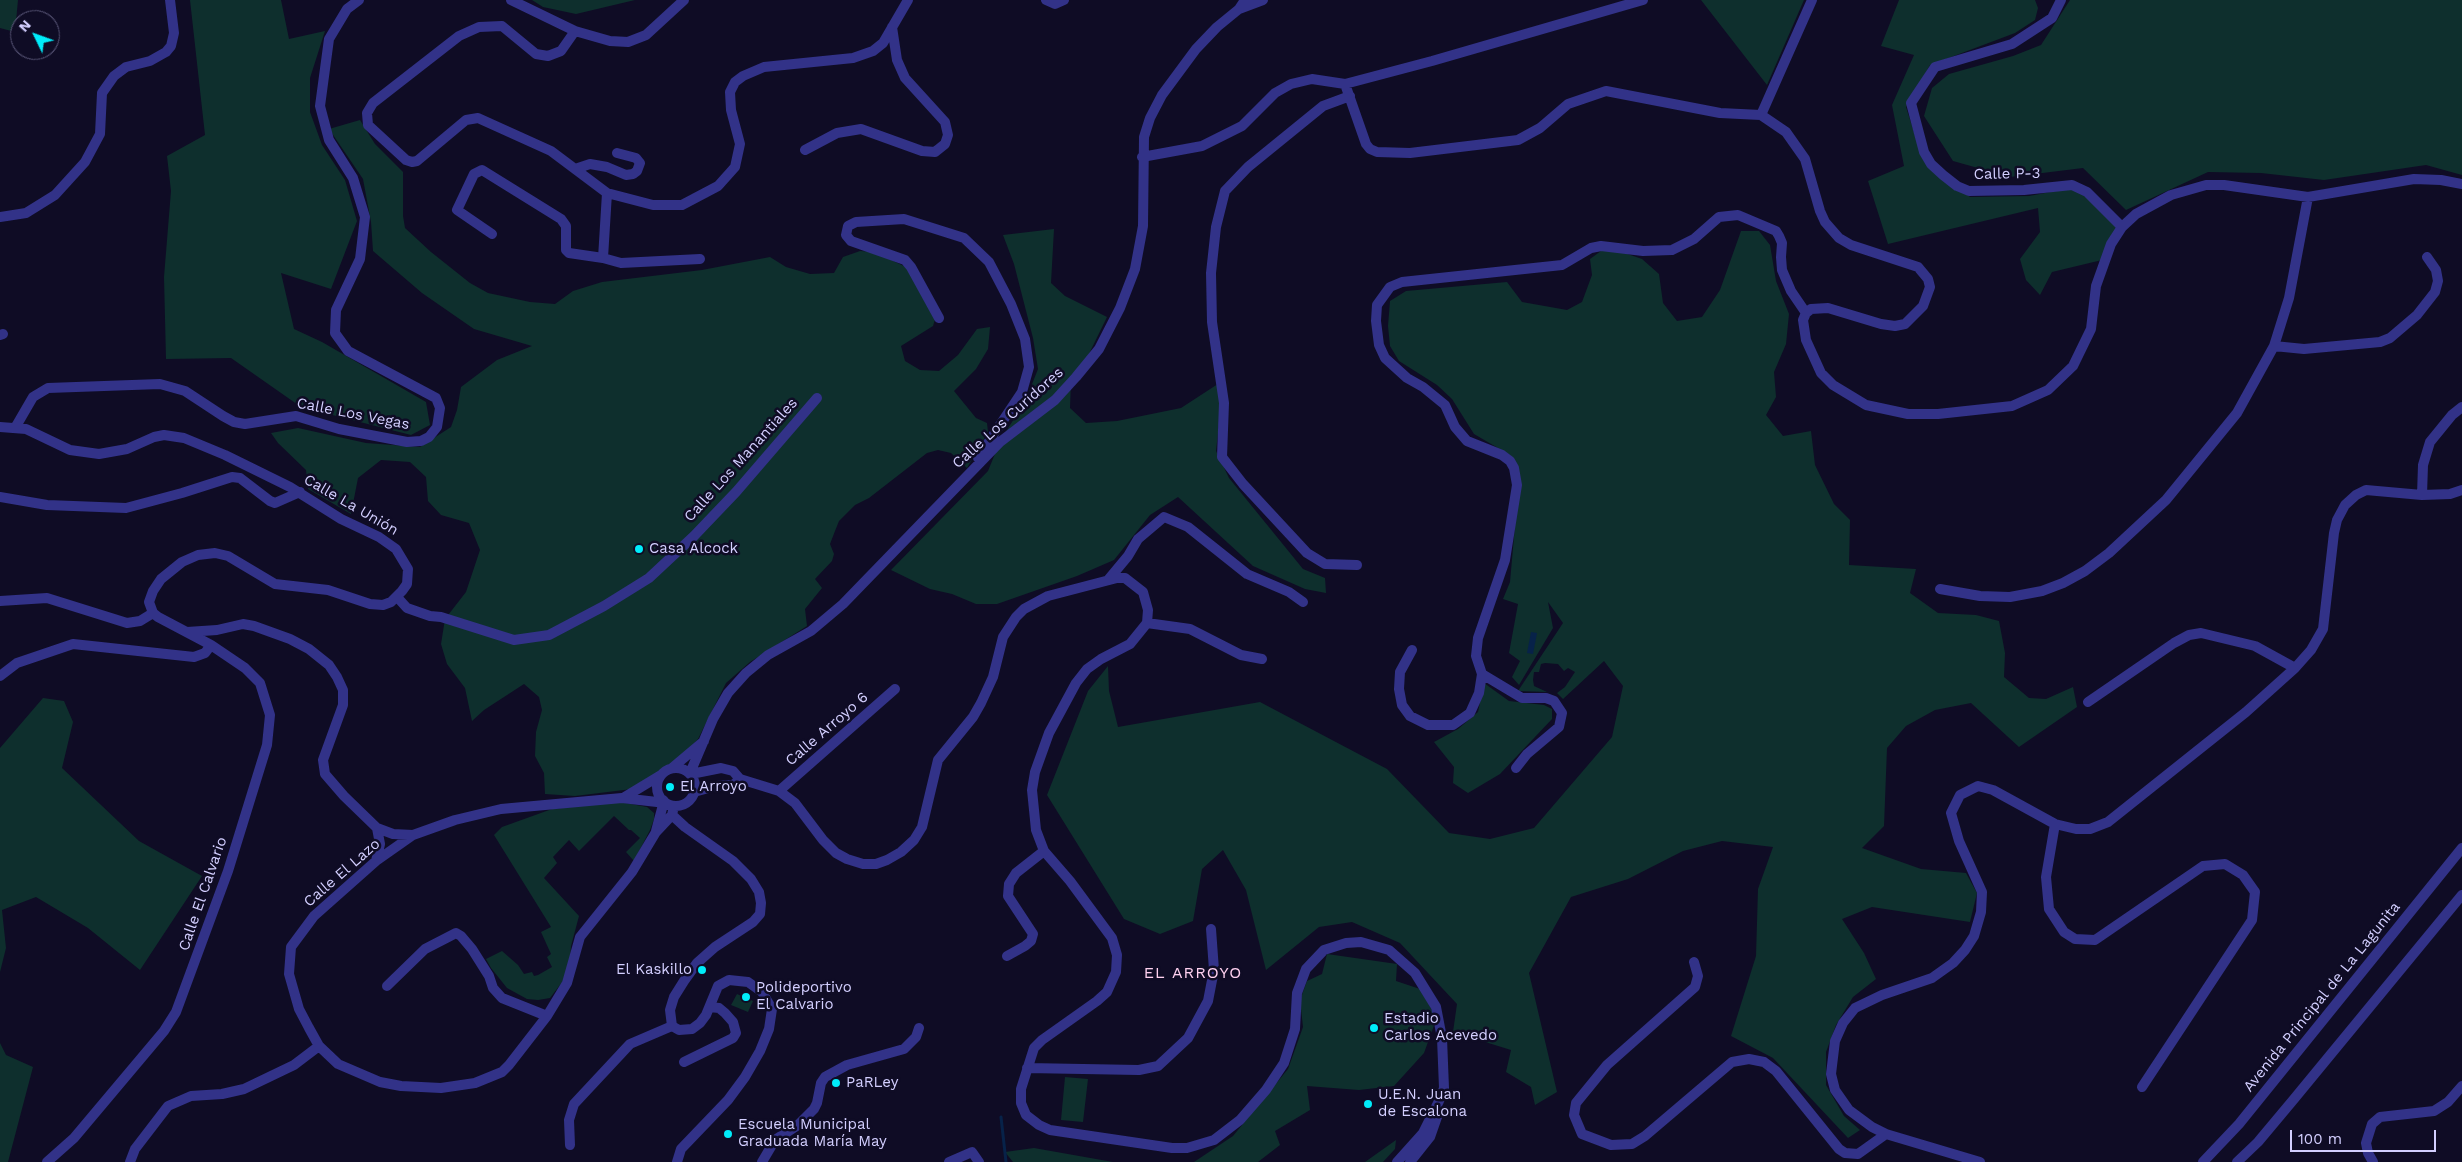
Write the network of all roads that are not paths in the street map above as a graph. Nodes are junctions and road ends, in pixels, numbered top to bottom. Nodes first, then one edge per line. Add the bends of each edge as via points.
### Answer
1 (170, 0) edge
2 (359, 0) edge
3 (511, 0) edge
4 (684, 0) edge
5 (908, 0) edge
6 (1046, 0) edge
7 (1064, 0) edge
8 (1245, 0) edge
9 (1263, 0) edge
10 (1643, 0) edge
11 (1812, 0) edge
12 (2061, 0) edge
13 (1239, 10) junction
14 (892, 28) junction
15 (575, 31) junction
16 (1345, 84) junction
17 (1350, 96) junction
18 (1761, 115) junction
19 (805, 150) dead end
20 (616, 153) dead end
21 (1142, 157) junction
22 (575, 169) junction
23 (2462, 184) edge
24 (607, 192) junction
25 (2308, 197) junction
26 (0, 217) edge
27 (2122, 227) junction
28 (492, 234) dead end
29 (2427, 257) dead end
30 (603, 258) junction
31 (700, 259) dead end
32 (1806, 313) junction
33 (939, 318) dead end
34 (2274, 346) junction
35 (817, 398) dead end
36 (2462, 407) edge
37 (0, 427) edge
38 (15, 428) junction
39 (967, 475) junction
40 (2462, 490) edge
41 (300, 492) junction
42 (2422, 495) junction
43 (0, 497) edge
44 (1357, 565) dead end
45 (1108, 580) junction
46 (1940, 589) dead end
47 (397, 597) junction
48 (0, 601) edge
49 (1303, 602) dead end
50 (153, 613) junction
51 (1147, 623) junction
52 (218, 630) junction
53 (184, 631) junction
54 (211, 645) junction
55 (1412, 650) dead end
56 (1262, 660) dead end
57 (2295, 668) junction
58 (1482, 674) junction
59 (0, 676) edge
60 (895, 689) dead end
61 (2088, 702) dead end
62 (704, 741) junction
63 (672, 768) junction
64 (1516, 768) dead end
65 (690, 774) junction
66 (662, 775) junction
67 (740, 779) junction
68 (779, 791) junction
69 (694, 792) junction
70 (622, 798) junction
71 (663, 801) junction
72 (673, 810) junction
73 (2055, 824) junction
74 (377, 828) junction
75 (656, 832) junction
76 (413, 835) junction
77 (2462, 848) edge
78 (1044, 851) junction
79 (376, 861) junction
80 (2462, 895) edge
81 (1211, 929) dead end
82 (1007, 956) dead end
83 (1694, 962) dead end
84 (387, 986) dead end
85 (710, 1007) junction
86 (547, 1016) junction
87 (672, 1026) junction
88 (920, 1028) dead end
89 (319, 1046) junction
90 (684, 1062) dead end
91 (1027, 1068) junction
92 (2462, 1086) edge
93 (2142, 1087) dead end
94 (1439, 1102) junction
95 (1886, 1134) junction
96 (570, 1145) dead end
97 (47, 1162) edge
98 (130, 1162) edge
99 (677, 1162) edge
100 (762, 1162) edge
101 (948, 1162) edge
102 (979, 1162) edge
103 (1397, 1162) edge
104 (1410, 1162) edge
105 (1980, 1162) edge
106 (2203, 1162) edge
107 (2237, 1162) edge
108 (2373, 1162) edge

1 - 26 street via 174,33 171,46 150,61 126,67 114,76 102,93 100,134 85,162 55,195 26,213
2 - 38 street, Calle Los Vegas via 347,9 329,39 320,106 329,140 353,178 365,217 360,259 336,310 335,333 348,351 436,398 440,408 438,427 421,441 407,442 339,429 296,416 245,424 234,422 185,391 160,384 48,388 33,397
3 - 15 street
4 - 15 street via 646,35 628,42 610,42
5 - 14 street
6 - 7 street via 1054,4
8 - 13 street, Calle Los Curidores
9 - 13 street
10 - 16 street
11 - 18 street
12 - 27 street, Calle P-3 via 2052,18 2012,44 1935,67 1911,103 1924,152 1943,175 1957,186 1969,190 2024,190 2072,185 2087,192
13 - 21 street, Calle Los Curidores via 1196,49 1162,95 1150,118
14 - 19 street via 897,60 905,78 945,122 948,135 945,144 935,152 922,151 861,129 837,134
14 - 24 street via 883,43 873,51 853,58 764,66 735,82 730,92 731,110 740,144 734,167 718,186 682,205 653,205
15 - 22 street via 561,51 548,56 536,54 502,26 479,27 459,36 373,104 368,114 368,125 412,162 466,120 478,118 535,143
16 - 17 street
16 - 21 street via 1312,80 1291,84 1275,93 1242,126 1202,146
17 - 18 street via 1366,144 1376,152 1410,153 1518,140 1540,128 1568,104 1606,92 1720,113
17 - 44 street via 1323,106 1248,167 1225,191 1216,227 1211,273 1212,322 1224,403 1222,458 1307,554 1325,564
18 - 32 street via 1786,132 1805,159 1820,211 1839,238 1918,267 1930,287 1924,306 1905,324 1881,324 1828,308 1811,309
20 - 22 street via 636,158 640,163 637,171 626,175 590,164
21 - 39 street, Calle Los Curidores via 1143,226 1135,269 1120,308 1098,349 1055,400 1000,442
22 - 24 street
23 - 25 street via 2414,179
24 - 30 street
25 - 27 street via 2224,185 2206,186 2171,195 2136,214
25 - 34 street via 2289,298
27 - 32 street via 2102,264 2091,329 2078,359 2048,390 2012,406 1908,414 1866,405 1833,385 1821,373 1806,340 1803,320
28 - 30 street via 457,210 474,174 482,170 561,219 566,226 568,253
29 - 34 street via 2436,270 2435,292 2417,316 2390,338 2380,342 2304,349
30 - 31 street via 621,263
32 - 58 street via 1791,292 1782,270 1782,243 1776,231 1738,215 1719,217 1694,238 1672,250 1643,251 1601,246 1591,248 1562,265 1402,282 1390,287 1377,305 1379,345 1385,358 1406,378 1445,405 1455,427 1467,440 1502,455 1514,468 1517,485 1505,560 1478,638 1476,656
33 - 39 street via 905,260 851,241 846,236 848,226 856,222 904,219 964,238 989,262 1011,304 1025,339 1029,367 1022,392
34 - 46 street via 2237,413 2172,493 2129,536 2085,571 2056,586 2010,597
35 - 47 street, Calle Los Manantiales via 736,492 649,578 549,636 514,640 407,608
36 - 42 street via 2430,442 2423,465
37 - 38 street, Calle La Unión
38 - 41 street, Calle La Unión via 39,434 70,450 99,454 127,449 154,437 174,436 225,455
39 - 62 street, Calle Los Curidores via 827,619 768,655 746,673 728,693
40 - 42 street
41 - 43 street via 270,501 240,478 232,477 126,508 47,505
41 - 47 street, Calle La Unión via 396,549 405,562 408,576 407,584
42 - 57 street via 2366,490 2345,505 2336,520 2323,629
45 - 49 street via 1138,539 1164,516 1188,527 1247,574 1289,592
45 - 51 street via 1125,578 1143,592 1148,610
45 - 68 street via 1048,596 1016,617 1003,638 989,689 973,717 938,760 922,827 901,852 876,864 847,859 829,846 795,802
47 - 50 street via 377,605 328,590 275,584 228,556 215,553 182,562 161,579 150,596
48 - 50 street via 47,598 127,623 140,621
50 - 53 street
51 - 56 street via 1190,629 1241,655
51 - 78 street via 1130,644 1087,670 1076,683 1049,734 1032,790 1036,830
52 - 53 street
52 - 54 street via 212,634
52 - 74 street via 243,624 271,631 308,649 329,665 343,690 343,705 323,760 325,774
53 - 54 street, Calle El Calvario
54 - 59 street via 194,657 82,650 73,644 17,663
54 - 97 street, Calle El Calvario via 255,677 267,700 269,735 254,792 176,1012 164,1031 74,1138
55 - 58 street via 1400,672 1402,705 1410,716 1428,725 1454,725 1470,712 1479,693
57 - 61 street via 2255,646 2201,633 2174,643
57 - 73 street via 2246,712 2108,822 2090,829
58 - 64 street via 1522,698 1554,701 1562,713 1560,727 1527,754
60 - 68 street, Calle Arroyo 6
62 - 63 street
62 - 65 street, Calle Los Curidores
63 - 65 street
63 - 66 street
65 - 67 street via 721,768 733,771
65 - 69 street
66 - 70 street
66 - 71 street via 657,785
67 - 68 street
67 - 69 street via 733,785
69 - 72 street via 687,803
70 - 71 street
70 - 76 street via 501,809
71 - 72 street
71 - 75 street, Calle El Lazo
72 - 75 street, Calle El Lazo
72 - 87 street via 685,827 733,861 751,879 761,903 760,914 753,922 715,947 684,980 670,1010
73 - 93 street via 2046,877 2049,909 2064,932 2075,939 2095,940 2203,866 2224,864 2243,875 2255,892 2252,920
73 - 95 street via 1993,790 1978,786 1960,795 1954,804 1951,812 1959,841 1982,892 1981,912 1974,936 1953,963 1932,978 1882,995 1856,1008 1843,1023 1835,1041 1831,1074 1835,1090 1849,1110
74 - 76 street via 393,834
74 - 79 street via 380,844
75 - 86 street, Calle El Lazo via 632,872 580,938 567,984
76 - 79 street, Calle El Lazo
77 - 106 street, Avenida Principal de La Lagunita via 2239,1124
78 - 82 street via 1016,873 1009,884 1008,896 1033,934 1031,941
78 - 91 street via 1112,938 1117,955 1116,972 1107,992 1034,1048
79 - 89 street, Calle El Lazo via 314,916 291,947 289,974 292,986 299,1009
80 - 107 street via 2294,1099
81 - 91 street via 1214,970 1208,1001 1188,1038 1158,1066 1139,1070
83 - 95 street via 1698,976 1695,987 1607,1065 1576,1103 1574,1115 1582,1134 1611,1145 1632,1144 1732,1062 1749,1059 1764,1062 1776,1071 1845,1153 1858,1154
84 - 86 street via 425,949 456,933 472,950 502,998
85 - 87 street via 692,1029 679,1030
85 - 90 street via 725,1013 733,1022 736,1033 733,1038
85 - 99 street via 722,982 738,980 748,982 762,992 770,1003 772,1017 760,1051 745,1077 728,1100 681,1149
86 - 89 street, Calle El Lazo via 502,1072 461,1085 419,1087 380,1082 338,1064
87 - 96 street via 630,1044 574,1104 569,1120
88 - 100 street via 904,1049 847,1066 825,1077 814,1109 798,1125 775,1140
89 - 98 street via 294,1065 252,1086 222,1094 191,1096 168,1106 135,1149
91 - 94 street via 1021,1103 1026,1114 1050,1130 1172,1148 1187,1148 1214,1140 1240,1120 1284,1063 1295,1029 1297,993 1306,969 1324,950 1346,942 1361,942 1396,955 1431,995 1444,1058 1444,1088
92 - 108 street via 2448,1102 2434,1111 2380,1117 2372,1124 2366,1143
94 - 103 street via 1423,1133
94 - 104 street via 1433,1132
95 - 105 street
101 - 102 street via 972,1152

